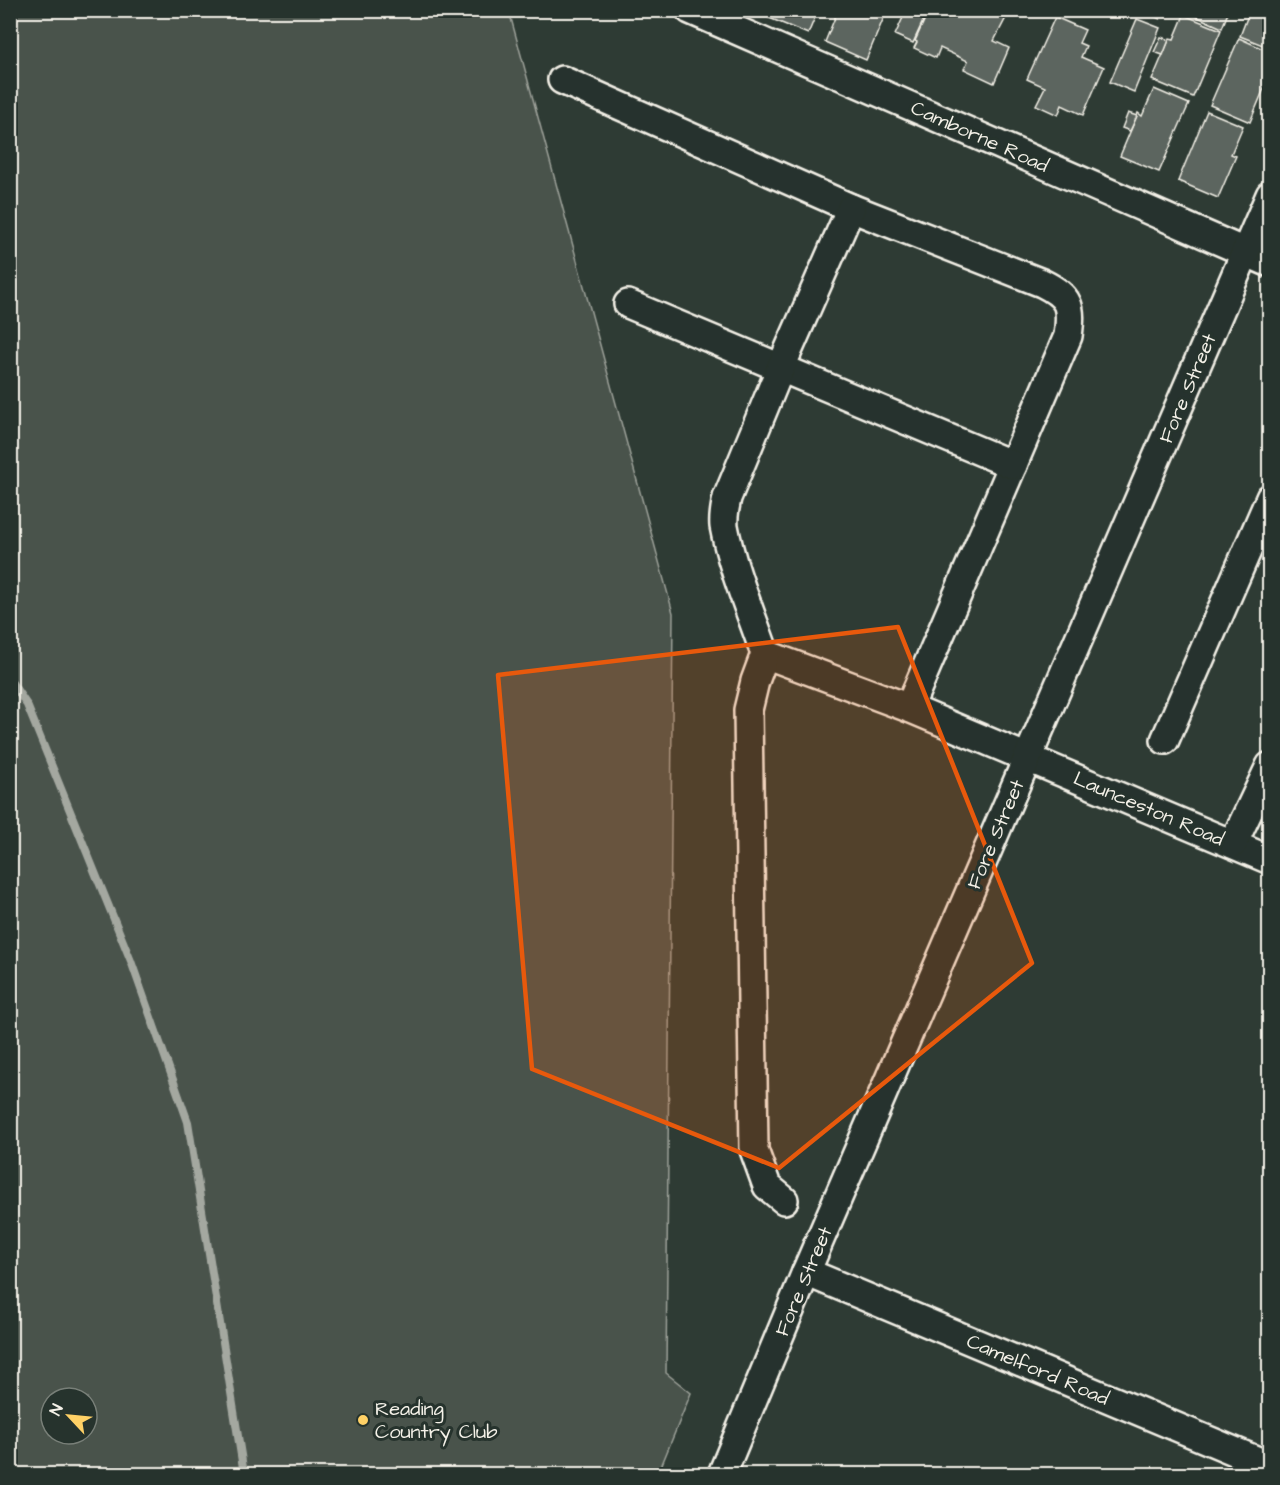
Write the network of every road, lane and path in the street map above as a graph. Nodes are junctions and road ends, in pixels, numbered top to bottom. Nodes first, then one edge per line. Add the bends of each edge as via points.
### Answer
1 (690, 10) edge
2 (562, 80) dead end
3 (1269, 195) edge
4 (851, 208) junction
5 (1245, 253) junction
6 (1269, 263) edge
7 (628, 303) dead end
8 (781, 367) junction
9 (1013, 465) junction
10 (1269, 498) edge
11 (765, 654) junction
12 (909, 708) junction
13 (1165, 740) dead end
14 (1028, 757) junction
15 (1269, 766) edge
16 (1233, 844) junction
17 (1269, 860) edge
18 (784, 1200) dead end
19 (806, 1272) junction
20 (1269, 1466) edge
21 (722, 1474) edge

1 - 5 street, Camborne Road
2 - 4 street
3 - 5 street, Fore Street
4 - 8 street
4 - 9 street via 1042,283 1059,292 1067,302 1071,316 1068,336
5 - 6 street, Camborne Road
5 - 14 street, Fore Street
7 - 8 street
8 - 9 street
8 - 11 street via 724,514 737,571
9 - 12 street
10 - 13 street
11 - 12 street, Launceston Road
11 - 18 street via 748,710 753,1150 767,1186
12 - 14 street, Launceston Road
14 - 16 street, Launceston Road
14 - 19 street, Fore Street
15 - 16 street
16 - 17 street, Launceston Road
19 - 20 street, Camelford Road
19 - 21 street, Fore Street

